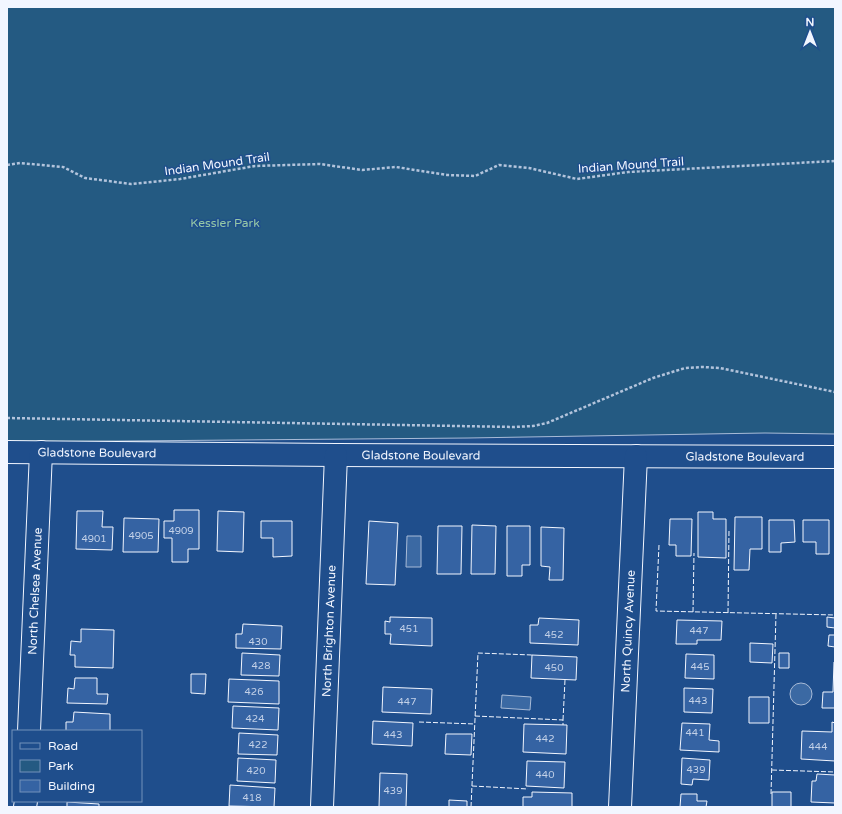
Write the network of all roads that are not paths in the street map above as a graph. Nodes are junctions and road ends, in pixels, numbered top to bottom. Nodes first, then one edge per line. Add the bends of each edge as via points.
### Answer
1 (7, 452) edge
2 (41, 452) junction
3 (336, 455) junction
4 (636, 456) junction
5 (835, 457) edge
6 (29, 730) edge
7 (322, 807) edge
8 (620, 807) edge

1 - 2 street, Gladstone Boulevard
2 - 3 street, Gladstone Boulevard
2 - 6 street, North Chelsea Avenue
3 - 4 street, Gladstone Boulevard
3 - 7 street, North Brighton Avenue
4 - 5 street, Gladstone Boulevard
4 - 8 street, North Quincy Avenue

